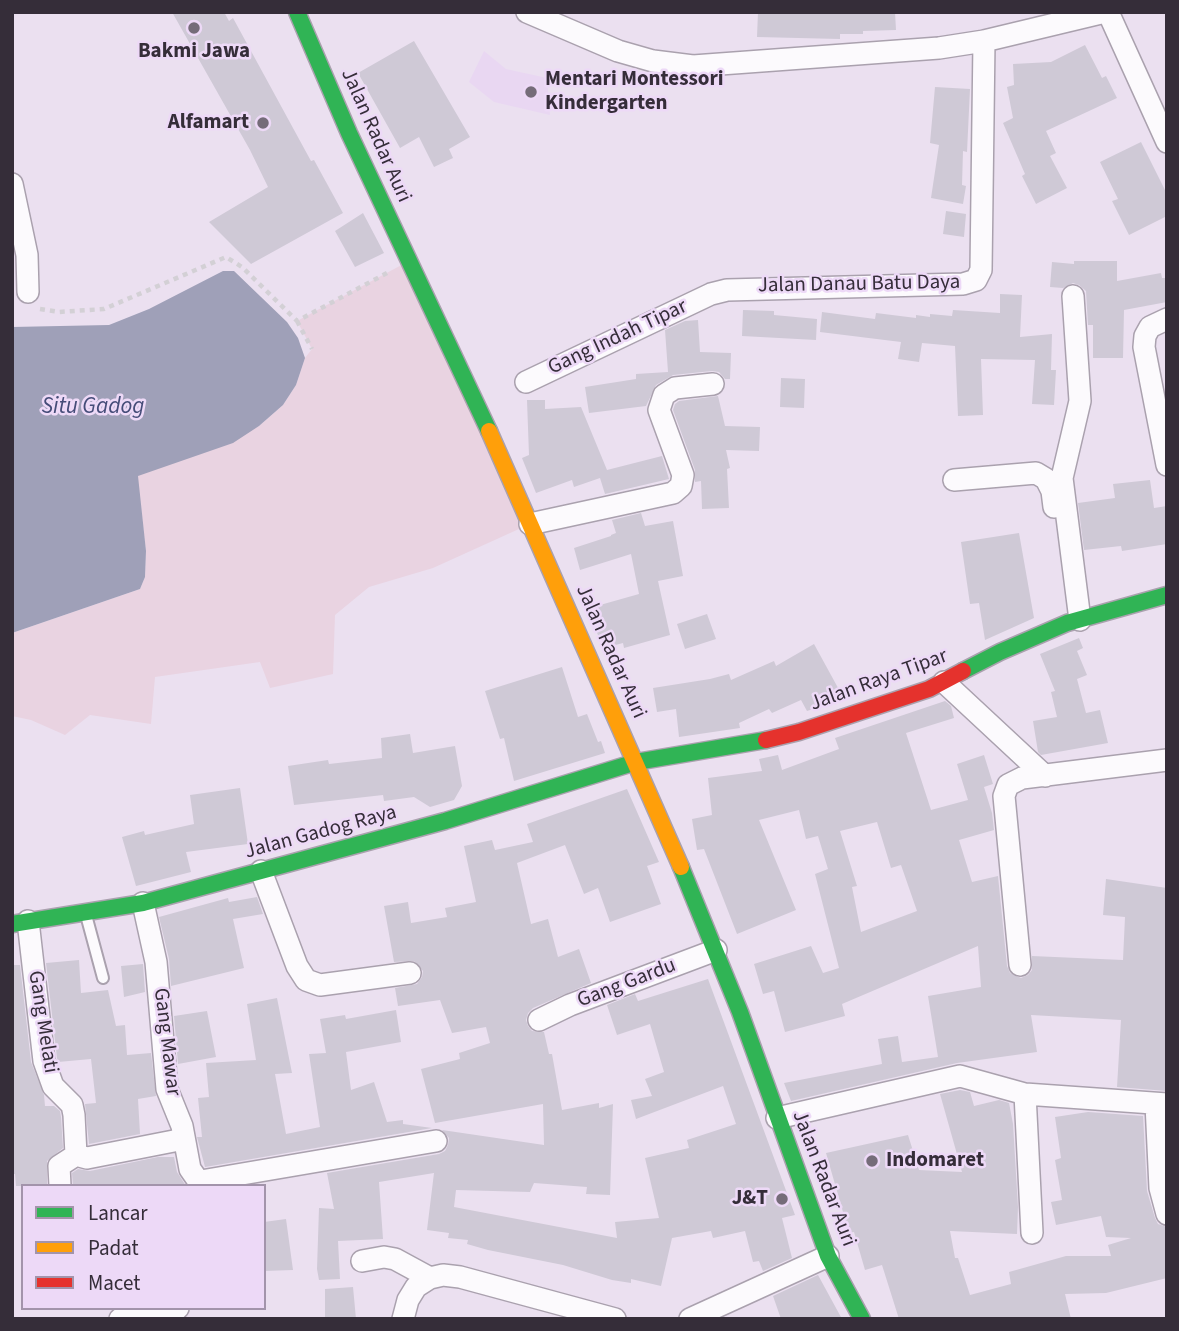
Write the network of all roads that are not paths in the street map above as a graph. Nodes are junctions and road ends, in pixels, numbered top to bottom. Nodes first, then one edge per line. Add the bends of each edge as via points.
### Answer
1 (296, 12) edge
2 (527, 12) edge
3 (1107, 12) edge
4 (984, 41) junction
5 (1167, 142) edge
6 (12, 184) edge
7 (15, 209) edge
8 (711, 294) joint
9 (1073, 296) dead end
10 (29, 300) road end
11 (1167, 319) edge
12 (526, 382) dead end
13 (713, 384) dead end
14 (1167, 465) edge
15 (954, 480) dead end
16 (530, 524) junction
17 (1167, 595) edge
18 (1073, 621) junction
19 (944, 682) junction
20 (1167, 760) edge
21 (636, 762) junction
22 (1045, 776) junction
23 (261, 871) junction
24 (143, 903) junction
25 (85, 912) junction
26 (20, 923) edge
27 (716, 950) junction
28 (1020, 965) dead end
29 (410, 973) dead end
30 (103, 978) dead end
31 (539, 1020) dead end
32 (1025, 1094) junction
33 (1161, 1104) edge
34 (777, 1118) junction
35 (184, 1139) junction
36 (436, 1141) dead end
37 (76, 1155) junction
38 (219, 1182) edge
39 (60, 1184) edge
40 (1167, 1214) edge
41 (1032, 1233) dead end
42 (828, 1256) junction
43 (362, 1261) dead end
44 (430, 1278) junction
45 (167, 1310) edge
46 (120, 1319) edge
47 (403, 1319) edge
48 (615, 1319) edge
49 (690, 1319) edge
50 (862, 1319) edge

1 - 16 main road, Jalan Radar Auri
2 - 4 street via 618,51 693,66
3 - 4 street
3 - 5 street
4 - 8 street, Jalan Danau Batu Daya via 981,270 976,279 963,284 737,288
6 - 7 street
7 - 10 street via 27,255
8 - 12 street, Gang Indah Tipar
9 - 18 street via 1080,401 1062,478
11 - 14 street via 1150,327 1144,347
13 - 16 street via 675,388 664,395 659,410 683,475 673,493
15 - 18 street via 1036,473 1046,479 1052,491
16 - 21 main road, Jalan Radar Auri
17 - 18 main road, Jalan Raya Tipar
18 - 19 main road, Jalan Raya Tipar
19 - 21 main road, Jalan Raya Tipar via 799,732
19 - 22 street
20 - 22 street
21 - 23 main road, Jalan Gadog Raya
21 - 27 main road, Jalan Radar Auri
22 - 28 street via 1017,779 1005,790
23 - 24 main road, Jalan Gadog Raya
23 - 29 street via 306,980 320,985
24 - 25 main road, Jalan Gadog Raya
24 - 35 street, Gang Mawar via 156,962 167,1089
25 - 26 main road, Jalan Gadog Raya
25 - 30 lane
26 - 37 street, Gang Melati via 44,1061 53,1086 72,1105
27 - 31 street, Gang Gardu
27 - 34 main road, Jalan Radar Auri
32 - 33 street
32 - 34 street via 960,1076
32 - 41 street
33 - 40 street via 1160,1188
34 - 42 main road, Jalan Radar Auri
35 - 37 street via 87,1158
35 - 38 street, Gang Mawar via 190,1169 197,1179
36 - 38 street
37 - 39 street via 59,1166
42 - 49 street
42 - 50 main road, Jalan Radar Auri
43 - 44 street via 395,1259
44 - 47 street via 416,1287
44 - 48 street via 460,1277
45 - 46 street

